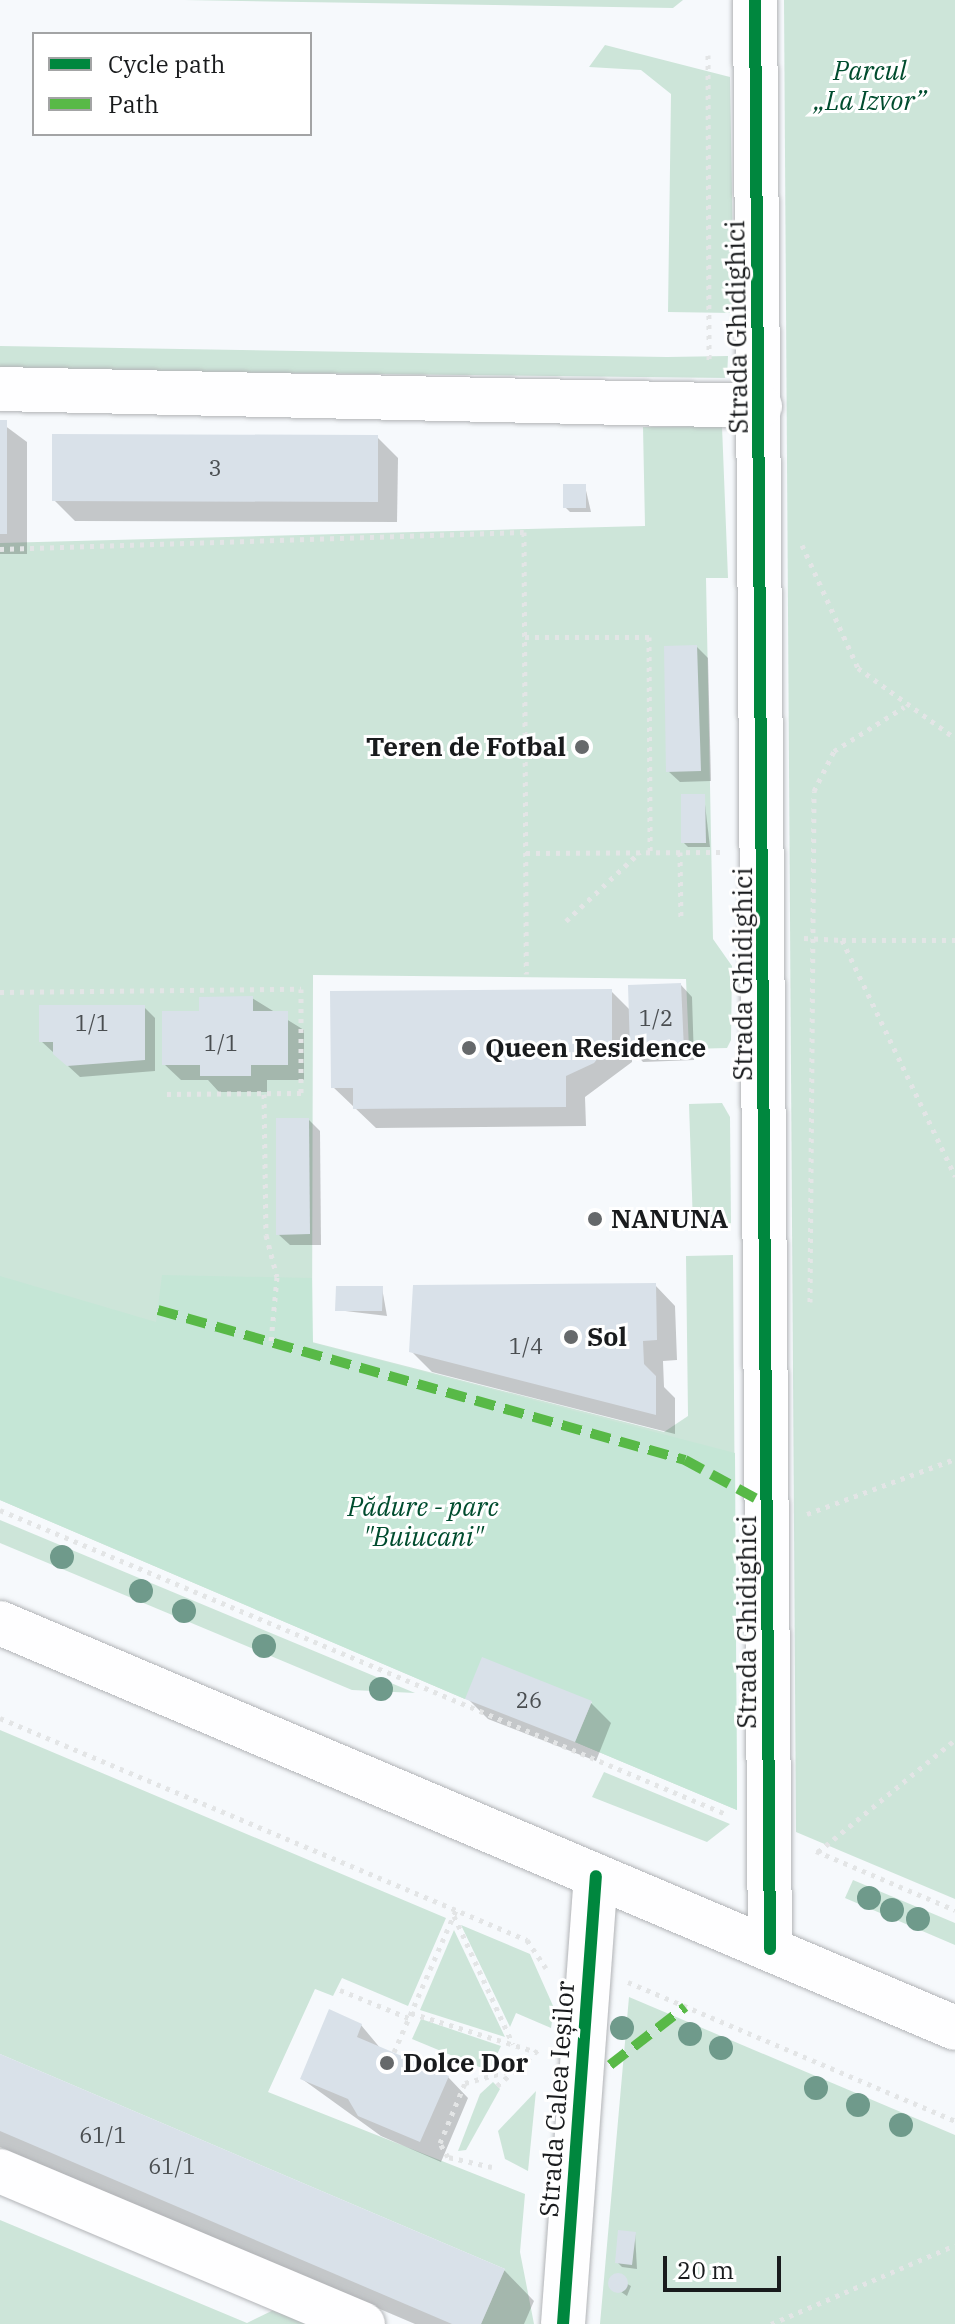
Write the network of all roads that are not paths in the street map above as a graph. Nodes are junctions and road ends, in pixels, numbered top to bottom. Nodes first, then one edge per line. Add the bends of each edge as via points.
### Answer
1 (755, 0) edge
2 (0, 389) edge
3 (760, 406) junction
4 (0, 1623) edge
5 (596, 1876) junction
6 (770, 1949) junction
7 (955, 2028) edge
8 (0, 2171) edge
9 (363, 2324) edge
10 (563, 2324) edge

1 - 3 street, Strada Ghidighici
2 - 3 street, Strada Ghidighici
3 - 6 street, Strada Ghidighici via 765,921 794,1524
4 - 5 street
5 - 6 street
5 - 10 street, Strada Calea Ieșilor
6 - 7 street
8 - 9 street

